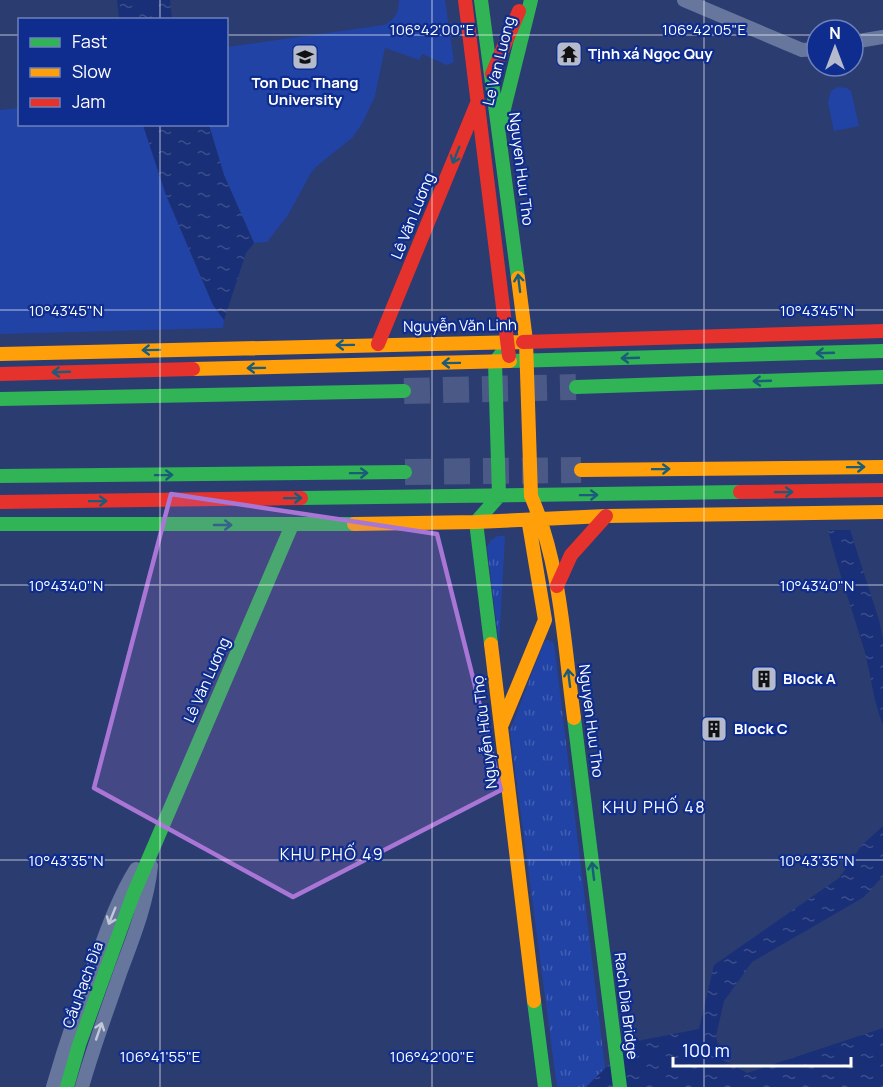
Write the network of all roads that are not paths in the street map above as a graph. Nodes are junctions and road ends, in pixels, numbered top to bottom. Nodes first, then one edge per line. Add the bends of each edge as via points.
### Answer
1 (465, 0) edge
2 (481, 0) edge
3 (523, 0) edge
4 (531, 0) edge
5 (684, 0) edge
6 (883, 37) edge
7 (865, 40) edge
8 (805, 50) edge
9 (492, 74) junction
10 (478, 101) junction
11 (499, 129) junction
12 (883, 330) edge
13 (509, 342) junction
14 (526, 342) junction
15 (378, 344) junction
16 (883, 351) edge
17 (0, 354) edge
18 (495, 362) junction
19 (536, 364) junction
20 (510, 368) junction
21 (0, 374) edge
22 (883, 377) edge
23 (576, 387) tunnel mouth
24 (404, 391) tunnel mouth
25 (0, 399) edge
26 (883, 467) edge
27 (581, 470) tunnel mouth
28 (405, 472) tunnel mouth
29 (0, 476) edge
30 (513, 477) dead end
31 (883, 490) edge
32 (540, 492) junction
33 (499, 496) junction
34 (514, 496) junction
35 (0, 502) edge
36 (883, 512) edge
37 (606, 516) junction
38 (534, 519) junction
39 (476, 522) junction
40 (0, 524) edge
41 (292, 525) junction
42 (557, 586) junction
43 (501, 727) junction
44 (152, 848) junction
45 (133, 895) joint
46 (600, 929) joint
47 (53, 1087) edge
48 (67, 1087) edge
49 (82, 1087) edge
50 (545, 1087) edge
51 (620, 1087) edge

1 - 10 main road
2 - 9 main road, Nguyen Huu Tho
3 - 9 main road, Le Van Luong
4 - 11 main road, Le Van Luong
5 - 8 street
6 - 7 street
9 - 11 main road, Nguyen Huu Tho
10 - 13 main road
10 -> 15 main road, Lê Văn Lương
14 -> 11 main road, Nguyen Huu Tho
12 - 14 main road, Nguyễn Văn Linh
13 - 14 main road, Nguyễn Văn Linh
13 - 15 main road, Nguyễn Văn Linh
13 - 18 main road
13 - 20 main road
14 - 19 main road, Nguyen Huu Tho
15 -> 17 main road, Nguyễn Văn Linh
16 -> 19 main road
18 - 20 main road
18 -> 21 main road
18 - 33 main road
19 - 20 main road
19 - 32 main road, Nguyen Huu Tho
22 -> 23 main road
24 - 25 main road
27 -> 26 main road
29 -> 28 main road
30 - 34 main road, Nguyen Huu Tho
32 -> 31 main road
32 - 34 main road
32 - 38 main road, Nguyen Huu Tho
33 - 34 main road
35 -> 33 main road
33 - 39 main road
34 - 38 main road, Nguyen Huu Tho
36 - 37 main road
37 - 38 main road
37 - 42 main road via 572,555
38 - 39 main road
38 - 42 main road, Nguyen Huu Tho
38 - 43 main road, Nguyen Huu Tho via 545,620
39 - 41 main road
39 - 43 main road, Nguyễn Hữu Thọ
40 -> 41 main road
41 - 44 main road, Lê Văn Lương
46 -> 42 main road, Nguyen Huu Tho
43 - 50 main road, Nguyễn Hữu Thọ
44 - 45 main road, Lê Văn Lương
44 -> 47 street, Lê Văn Lương via 129,881 112,917
49 -> 44 street, Lê Văn Lương via 143,908
45 - 48 main road, Cầu Rạch Đỉa
46 - 51 main road, Rach Dia Bridge

